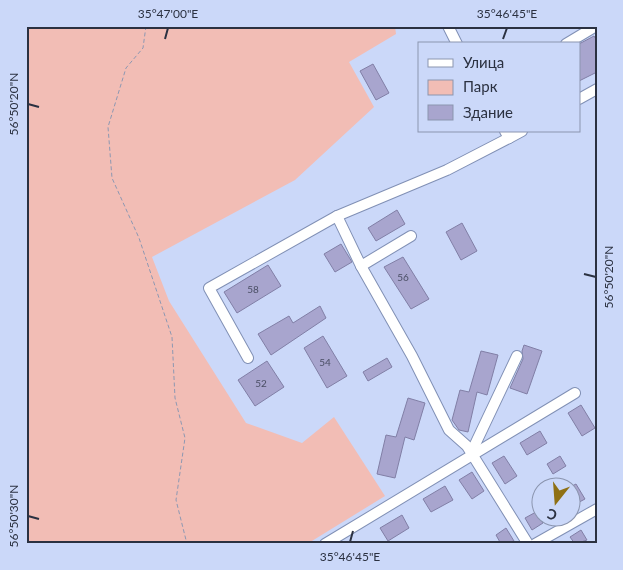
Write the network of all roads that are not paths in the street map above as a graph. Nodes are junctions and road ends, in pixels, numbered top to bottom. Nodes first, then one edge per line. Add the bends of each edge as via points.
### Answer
1 (448, 26) edge
2 (596, 26) edge
3 (456, 42) edge
4 (569, 42) edge
5 (597, 89) edge
6 (580, 98) edge
7 (507, 135) edge
8 (337, 216) junction
9 (411, 236) dead end
10 (361, 266) junction
11 (517, 356) dead end
12 (248, 358) dead end
13 (575, 393) dead end
14 (472, 455) junction
15 (597, 509) edge
16 (325, 544) edge
17 (528, 544) edge
18 (535, 544) edge

1 - 3 street
2 - 4 street
5 - 6 street
7 - 8 street via 447,170
8 - 10 street
8 - 12 street via 209,288
9 - 10 street
10 - 14 street via 449,430
11 - 14 street
13 - 14 street
14 - 16 street
14 - 17 street
15 - 18 street

